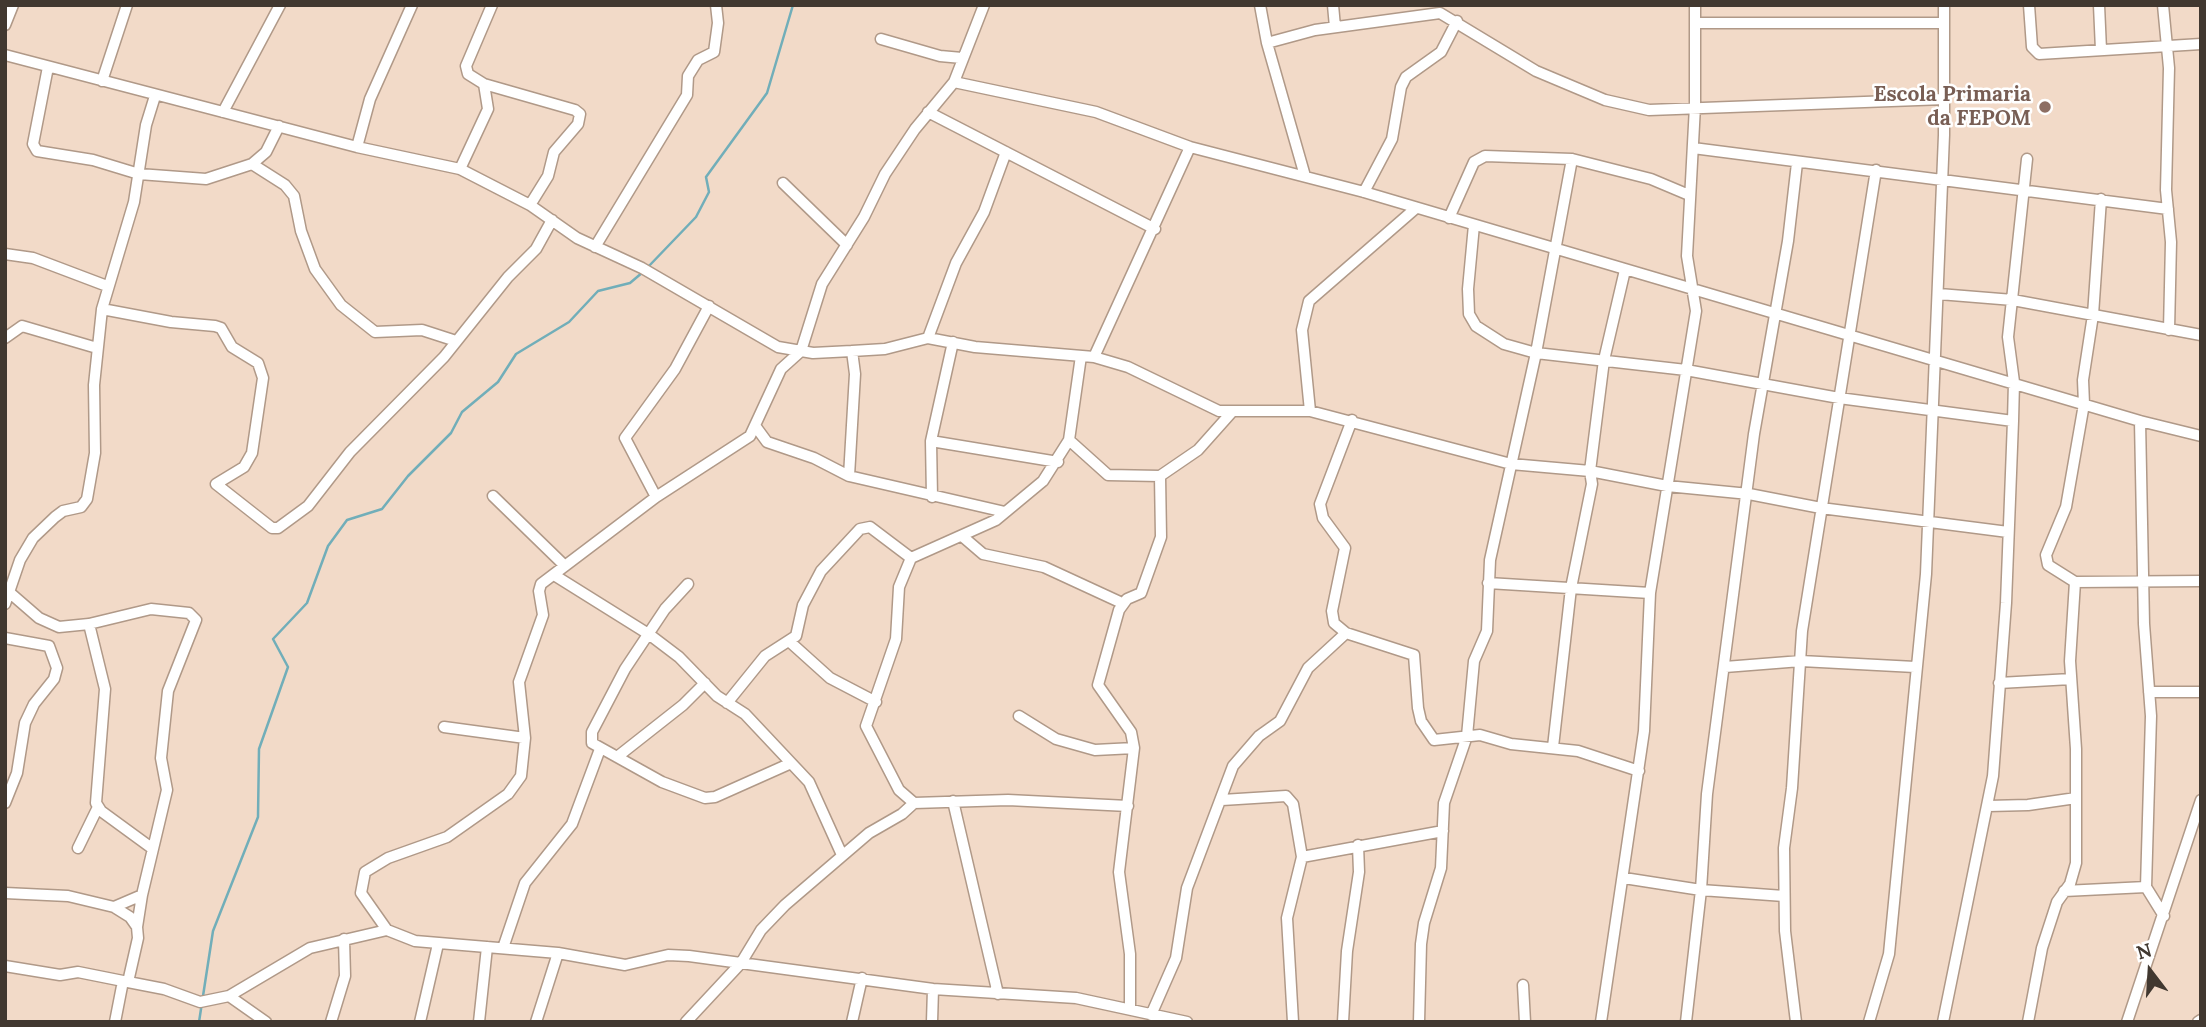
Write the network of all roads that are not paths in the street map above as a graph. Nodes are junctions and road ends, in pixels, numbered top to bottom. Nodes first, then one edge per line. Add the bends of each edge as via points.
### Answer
1 (13, 5) edge
2 (127, 5) edge
3 (280, 5) edge
4 (412, 5) edge
5 (492, 5) edge
6 (716, 5) edge
7 (984, 5) edge
8 (1260, 5) edge
9 (1333, 5) edge
10 (1695, 5) edge
11 (1944, 5) edge
12 (2029, 5) edge
13 (2099, 5) edge
14 (2163, 5) edge
15 (1438, 9) edge
16 (1457, 21) junction
17 (1695, 23) junction
18 (1944, 23) junction
19 (5, 25) edge
20 (1335, 27) junction
21 (881, 39) dead end
22 (1267, 43) junction
23 (2201, 44) edge
24 (2167, 46) junction
25 (2101, 50) junction
26 (5, 56) edge
27 (962, 58) junction
28 (48, 67) junction
29 (102, 81) junction
30 (954, 82) junction
31 (484, 84) junction
32 (155, 96) junction
33 (1945, 99) junction
34 (1695, 106) junction
35 (223, 112) junction
36 (928, 112) junction
37 (279, 126) junction
38 (357, 147) junction
39 (1190, 147) junction
40 (1693, 148) junction
41 (1006, 152) junction
42 (1572, 159) junction
43 (2027, 159) dead end
44 (1797, 163) junction
45 (252, 164) junction
46 (460, 169) junction
47 (1876, 170) junction
48 (138, 174) junction
49 (1305, 176) junction
50 (1942, 179) junction
51 (783, 183) dead end
52 (2024, 191) junction
53 (1364, 192) junction
54 (1689, 195) junction
55 (2101, 199) junction
56 (530, 205) junction
57 (1416, 208) junction
58 (2168, 209) junction
59 (1449, 218) junction
60 (552, 220) junction
61 (1474, 225) junction
62 (1155, 229) junction
63 (846, 245) junction
64 (595, 247) junction
65 (1553, 250) junction
66 (5, 254) edge
67 (1625, 270) junction
68 (107, 286) junction
69 (1691, 288) junction
70 (1938, 294) junction
71 (2012, 300) junction
72 (709, 306) junction
73 (102, 309) junction
74 (1774, 312) junction
75 (2093, 315) junction
76 (2169, 330) junction
77 (1849, 335) junction
78 (2201, 335) edge
79 (5, 338) edge
80 (928, 338) junction
81 (456, 341) junction
82 (953, 342) junction
83 (97, 348) junction
84 (801, 351) junction
85 (852, 351) junction
86 (1536, 353) junction
87 (1081, 356) junction
88 (1094, 357) junction
89 (1604, 360) junction
90 (1933, 360) junction
91 (1686, 370) junction
92 (1764, 383) junction
93 (2014, 383) junction
94 (1839, 398) junction
95 (2084, 404) junction
96 (1310, 411) junction
97 (1931, 411) junction
98 (1231, 412) junction
99 (1352, 420) junction
100 (2013, 421) junction
101 (2140, 421) junction
102 (756, 427) junction
103 (2201, 436) edge
104 (1069, 440) junction
105 (931, 441) junction
106 (1058, 462) junction
107 (1511, 464) junction
108 (1591, 471) junction
109 (849, 476) junction
110 (1160, 476) junction
111 (1668, 486) junction
112 (1749, 494) junction
113 (493, 496) dead end
114 (656, 497) junction
115 (932, 497) junction
116 (1822, 509) junction
117 (1005, 512) junction
118 (1927, 523) junction
119 (2008, 532) junction
120 (962, 536) junction
121 (911, 558) junction
122 (565, 566) junction
123 (554, 575) junction
124 (2201, 581) edge
125 (2075, 582) junction
126 (1488, 583) junction
127 (2144, 583) junction
128 (688, 584) dead end
129 (1571, 588) junction
130 (9, 592) junction
131 (1650, 593) junction
132 (1122, 603) junction
133 (5, 604) edge
134 (89, 624) junction
135 (1346, 633) junction
136 (650, 635) junction
137 (5, 638) edge
138 (790, 642) junction
139 (1801, 661) junction
140 (1725, 667) junction
141 (1915, 667) junction
142 (2071, 680) junction
143 (705, 683) junction
144 (1999, 683) junction
145 (2149, 692) junction
146 (2201, 692) edge
147 (876, 702) junction
148 (727, 703) junction
149 (1019, 716) dead end
150 (444, 727) dead end
151 (1467, 736) junction
152 (525, 738) junction
153 (1553, 747) junction
154 (1134, 748) junction
155 (600, 749) junction
156 (617, 757) junction
157 (789, 764) junction
158 (1639, 771) junction
159 (2076, 799) junction
160 (1222, 800) junction
161 (2201, 800) edge
162 (953, 801) junction
163 (5, 803) edge
164 (914, 803) junction
165 (1128, 806) junction
166 (1988, 806) junction
167 (98, 807) junction
168 (1443, 831) junction
169 (1358, 845) junction
170 (78, 848) dead end
171 (153, 849) junction
172 (842, 855) junction
173 (1302, 857) junction
174 (1624, 878) junction
175 (2146, 887) junction
176 (1701, 890) junction
177 (2064, 891) junction
178 (5, 893) edge
179 (142, 895) junction
180 (1784, 896) junction
181 (114, 907) junction
182 (2164, 916) junction
183 (137, 927) junction
184 (387, 930) junction
185 (344, 939) junction
186 (438, 944) junction
187 (487, 947) junction
188 (503, 948) junction
189 (558, 953) junction
190 (741, 963) junction
191 (5, 967) edge
192 (862, 978) junction
193 (126, 981) junction
194 (1523, 985) dead end
195 (933, 989) junction
196 (998, 995) junction
197 (229, 996) junction
198 (1130, 1008) junction
199 (1158, 1018) edge
200 (115, 1022) edge
201 (266, 1022) edge
202 (331, 1022) edge
203 (420, 1022) edge
204 (479, 1022) edge
205 (536, 1022) edge
206 (687, 1022) edge
207 (852, 1022) edge
208 (932, 1022) edge
209 (1187, 1022) edge
210 (1293, 1022) edge
211 (1343, 1022) edge
212 (1419, 1022) edge
213 (1525, 1022) edge
214 (1601, 1022) edge
215 (1686, 1022) edge
216 (1796, 1022) edge
217 (1869, 1022) edge
218 (1943, 1022) edge
219 (2028, 1022) edge
220 (2127, 1022) edge

1 - 19 street
2 - 29 street
3 - 35 street
4 - 38 street via 370,99
5 - 31 street via 466,66 468,74
6 - 64 street via 714,52 698,60 688,76 687,95
7 - 27 street
8 - 22 street
9 - 20 street
10 - 17 street
11 - 18 street
12 - 25 street via 2035,53
13 - 25 street
14 - 24 street
15 - 16 street
15 - 20 street
16 - 34 street via 1536,71 1605,100 1649,110
16 - 53 street via 1441,52 1406,77 1392,139
17 - 18 street
17 - 34 street
18 - 33 street
20 - 22 street
21 - 27 street
22 - 49 street
23 - 24 street
24 - 25 street
24 - 58 street
26 - 28 street
27 - 30 street
28 - 29 street
28 - 48 street via 34,148
29 - 32 street
30 - 36 street
30 - 39 street via 1096,112
31 - 46 street via 486,115
31 - 56 street via 580,114 578,124 554,152 548,176
32 - 35 street
32 - 48 street
33 - 34 street
33 - 50 street
34 - 40 street
35 - 37 street
36 - 41 street
36 - 63 street via 892,162
37 - 38 street
37 - 45 street via 266,152
38 - 46 street
39 - 49 street
39 - 62 street
40 - 44 street
40 - 54 street
41 - 62 street
41 - 80 street
42 - 54 street via 1651,179
42 - 59 street via 1485,156 1474,162
42 - 65 street
43 - 52 street
44 - 47 street
44 - 74 street
45 - 48 street via 206,179
45 - 81 street via 294,196 315,269 341,305 375,332 422,330
46 - 56 street
47 - 50 street
47 - 77 street
48 - 68 street via 131,218
49 - 53 street
50 - 52 street
50 - 70 street
51 - 63 street
52 - 55 street
52 - 71 street
53 - 57 street
54 - 69 street
55 - 58 street
55 - 75 street
56 - 60 street
57 - 59 street
57 - 96 street via 1308,301 1302,330
58 - 76 street
59 - 61 street
60 - 64 street
60 - 81 street via 536,249
61 - 65 street
61 - 86 street via 1469,314 1489,337
62 - 88 street
63 - 84 street via 819,291
64 - 72 street
65 - 67 street
65 - 86 street
66 - 68 street via 33,258
67 - 69 street
67 - 89 street
68 - 73 street
69 - 74 street
69 - 91 street via 1696,311
70 - 71 street
70 - 90 street
71 - 75 street
71 - 93 street via 2008,351
72 - 84 street via 768,343
72 - 114 street via 675,369 625,438
73 - 81 street via 221,328 232,347 258,363 263,378 252,453 244,467 216,484 272,528 309,506 350,452
73 - 83 street
74 - 77 street
74 - 92 street
75 - 76 street
75 - 95 street
76 - 78 street
77 - 90 street
77 - 94 street
79 - 83 street via 22,326
80 - 82 street
80 - 85 street via 886,349
82 - 87 street
82 - 105 street
83 - 130 street via 95,453 87,499 81,508 63,511 33,538
84 - 85 street
84 - 102 street via 781,369
85 - 109 street via 855,374
86 - 89 street
86 - 107 street
87 - 88 street
87 - 104 street
88 - 98 street via 1128,367 1206,407
89 - 91 street
89 - 108 street
90 - 93 street
90 - 97 street
91 - 92 street
91 - 111 street
92 - 94 street
92 - 112 street
93 - 95 street
93 - 100 street
94 - 97 street
94 - 116 street
95 - 101 street
95 - 125 street via 2066,507 2046,555 2048,565
96 - 98 street
96 - 99 street
97 - 100 street
97 - 118 street
98 - 110 street via 1198,450
99 - 107 street
99 - 135 street via 1320,504 1323,518 1345,548 1332,611 1334,623
100 - 119 street
101 - 103 street
101 - 127 street
102 - 109 street via 767,442 814,457
102 - 114 street via 741,445
104 - 106 street
104 - 110 street via 1108,475
105 - 106 street
105 - 115 street
106 - 117 street
107 - 108 street
107 - 126 street
108 - 111 street
108 - 129 street
109 - 115 street
110 - 132 street via 1161,537 1141,593
111 - 112 street
111 - 131 street
112 - 116 street
112 - 140 street
113 - 122 street
114 - 122 street
115 - 117 street
116 - 118 street
116 - 139 street via 1804,613
117 - 120 street
118 - 119 street
118 - 141 street
119 - 144 street
120 - 121 street
120 - 132 street via 984,554 1044,566
121 - 138 street via 870,527 860,528 821,572 803,605 799,631
121 - 147 street via 899,587 896,639
122 - 123 street
123 - 136 street
123 - 152 street via 541,584 543,615 520,672
124 - 127 street
125 - 127 street
125 - 142 street
126 - 129 street
126 - 151 street via 1487,631 1474,661
127 - 145 street
128 - 136 street
129 - 131 street
129 - 153 street
130 - 133 street
130 - 134 street via 48,624
131 - 158 street
132 - 154 street via 1098,685 1131,732
134 - 167 street via 105,689 94,796
134 - 171 street via 151,609 189,613 196,620 168,691 161,758 167,790
135 - 151 street via 1411,652 1421,722 1431,738
135 - 160 street via 1308,668 1280,721 1259,736 1233,766
136 - 143 street
136 - 155 street via 625,669 592,732 592,743
137 - 163 street via 49,646 57,668 24,723 17,773
138 - 147 street via 830,678
138 - 148 street via 765,656
139 - 140 street
139 - 141 street
139 - 180 street
140 - 176 street via 1707,794
141 - 217 street via 1889,954
142 - 144 street
142 - 159 street
143 - 148 street
143 - 156 street
144 - 166 street
145 - 146 street
145 - 175 street
147 - 164 street via 866,726 899,790
148 - 157 street via 746,714
149 - 154 street via 1056,739 1094,750
150 - 152 street
151 - 153 street
151 - 168 street via 1447,790
152 - 184 street via 521,776 508,794 447,836 388,858 365,872 361,893
153 - 158 street
154 - 165 street
155 - 156 street
155 - 188 street via 572,824 525,883
156 - 157 street via 662,782 705,798
157 - 172 street via 814,790
158 - 174 street
159 - 166 street
159 - 177 street via 2075,871
160 - 173 street via 1291,798
160 - 199 street via 1187,888 1179,948
161 - 182 street
162 - 164 street
162 - 165 street
162 - 196 street
164 - 172 street
165 - 198 street via 1119,872 1130,954
166 - 218 street
167 - 170 street
167 - 171 street
168 - 169 street
168 - 212 street via 1441,868 1421,944
169 - 173 street
169 - 211 street
171 - 179 street
172 - 190 street via 773,917
173 - 210 street via 1287,918
174 - 176 street
174 - 214 street
175 - 177 street
175 - 182 street
176 - 180 street
176 - 215 street
177 - 219 street via 2042,948
178 - 181 street via 68,896
179 - 181 street
179 - 183 street
180 - 216 street
181 - 183 street
182 - 220 street
183 - 193 street
184 - 185 street
184 - 186 street
185 - 197 street via 299,953
185 - 202 street via 345,976
186 - 187 street
186 - 203 street
187 - 188 street
187 - 204 street
188 - 189 street
189 - 190 street via 625,965 668,955
189 - 205 street
190 - 192 street
190 - 206 street
191 - 193 street
192 - 195 street
192 - 207 street
193 - 197 street via 200,1002
193 - 200 street
194 - 213 street
195 - 196 street
195 - 208 street
196 - 198 street via 1076,998
197 - 201 street
198 - 199 street
199 - 209 street

